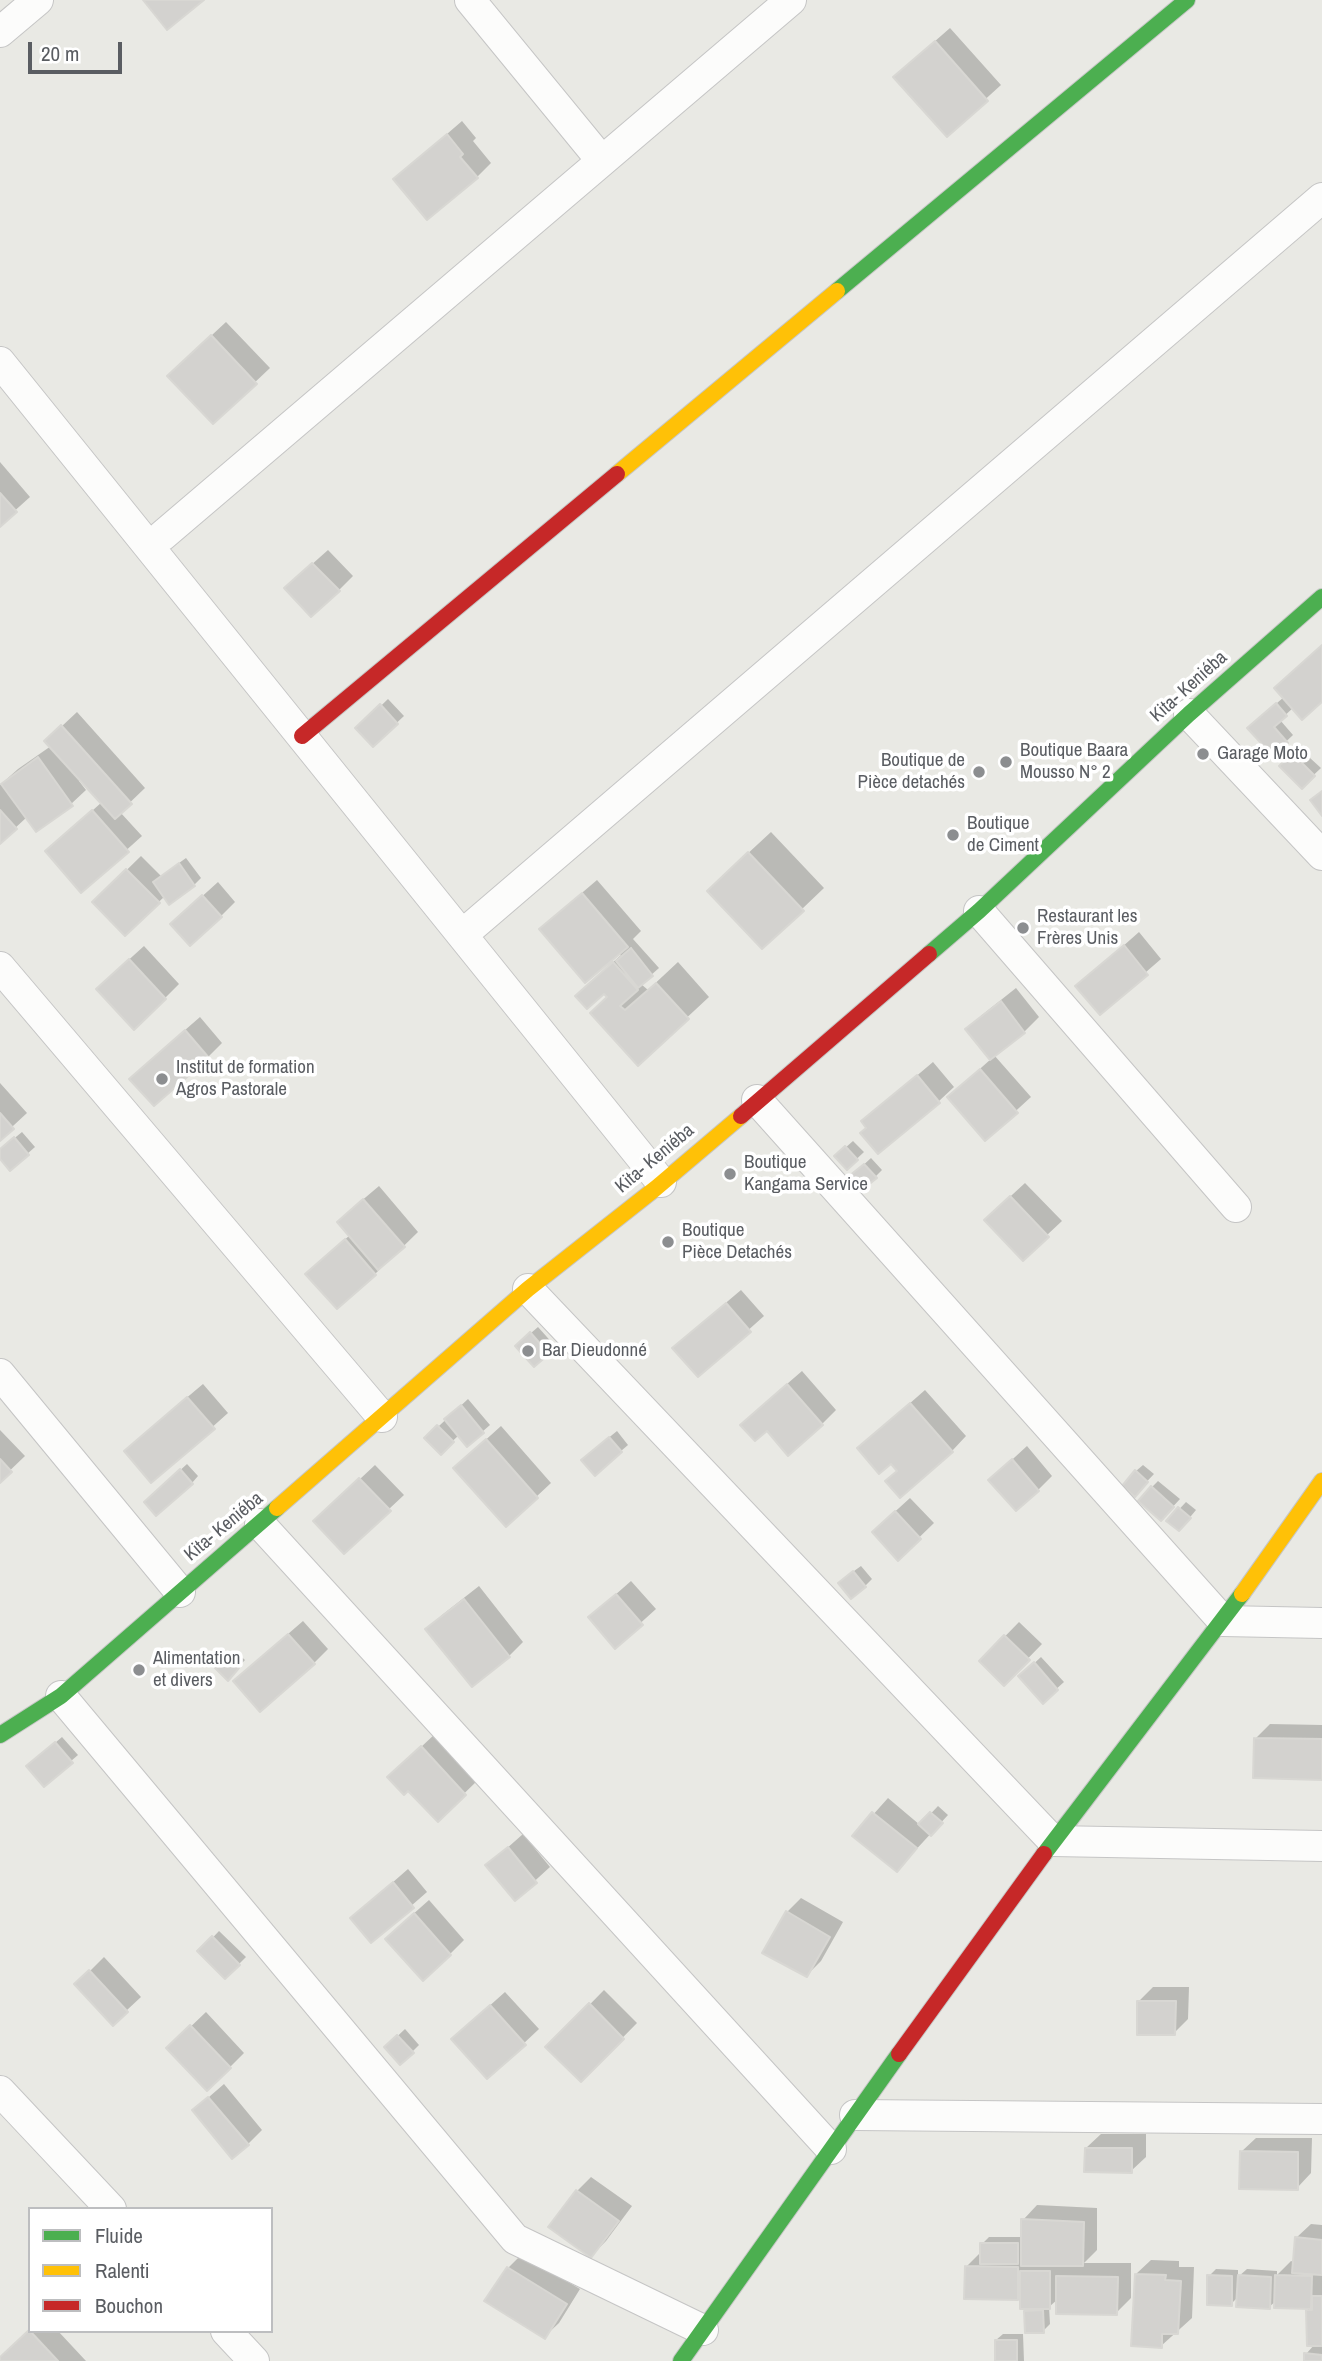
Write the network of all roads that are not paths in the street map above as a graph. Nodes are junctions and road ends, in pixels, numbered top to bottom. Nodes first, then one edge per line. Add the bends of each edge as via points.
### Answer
1 (38, 0) edge
2 (470, 0) edge
3 (791, 0) edge
4 (1186, 0) edge
5 (0, 33) edge
6 (602, 161) junction
7 (1322, 198) edge
8 (1, 365) edge
9 (162, 536) dead end
10 (1322, 597) edge
11 (1189, 714) junction
12 (302, 736) junction
13 (1322, 855) edge
14 (979, 911) junction
15 (462, 935) junction
16 (0, 967) edge
17 (757, 1100) junction
18 (661, 1182) junction
19 (1236, 1207) dead end
20 (528, 1289) junction
21 (0, 1374) edge
22 (382, 1417) junction
23 (1322, 1481) edge
24 (260, 1524) junction
25 (180, 1592) junction
26 (1223, 1622) junction
27 (1322, 1623) edge
28 (61, 1696) junction
29 (0, 1735) edge
30 (1053, 1842) junction
31 (1322, 1846) edge
32 (0, 2091) edge
33 (855, 2115) junction
34 (1322, 2119) edge
35 (831, 2149) junction
36 (108, 2207) edge
37 (703, 2330) junction
38 (228, 2333) edge
39 (254, 2361) edge
40 (681, 2361) edge

1 - 5 street
2 - 6 street
3 - 6 street
4 - 12 street
6 - 9 street
7 - 15 street
8 - 12 street
10 - 11 street, Kita- Keniéba
11 - 13 street
11 - 14 street, Kita- Keniéba
12 - 15 street
14 - 17 street, Kita- Keniéba
14 - 19 street
15 - 18 street
16 - 22 street
17 - 18 street, Kita- Keniéba
17 - 26 street
18 - 20 street, Kita- Keniéba
20 - 22 street, Kita- Keniéba
20 - 30 street
21 - 25 street
22 - 24 street, Kita- Keniéba
23 - 26 street
24 - 25 street, Kita- Keniéba
24 - 35 street
25 - 28 street, Kita- Keniéba
26 - 27 street
26 - 30 street
28 - 29 street, Kita- Keniéba
28 - 37 street via 515,2239
30 - 31 street
30 - 33 street
32 - 36 street
33 - 34 street
33 - 35 street
35 - 37 street
37 - 40 street
38 - 39 street

